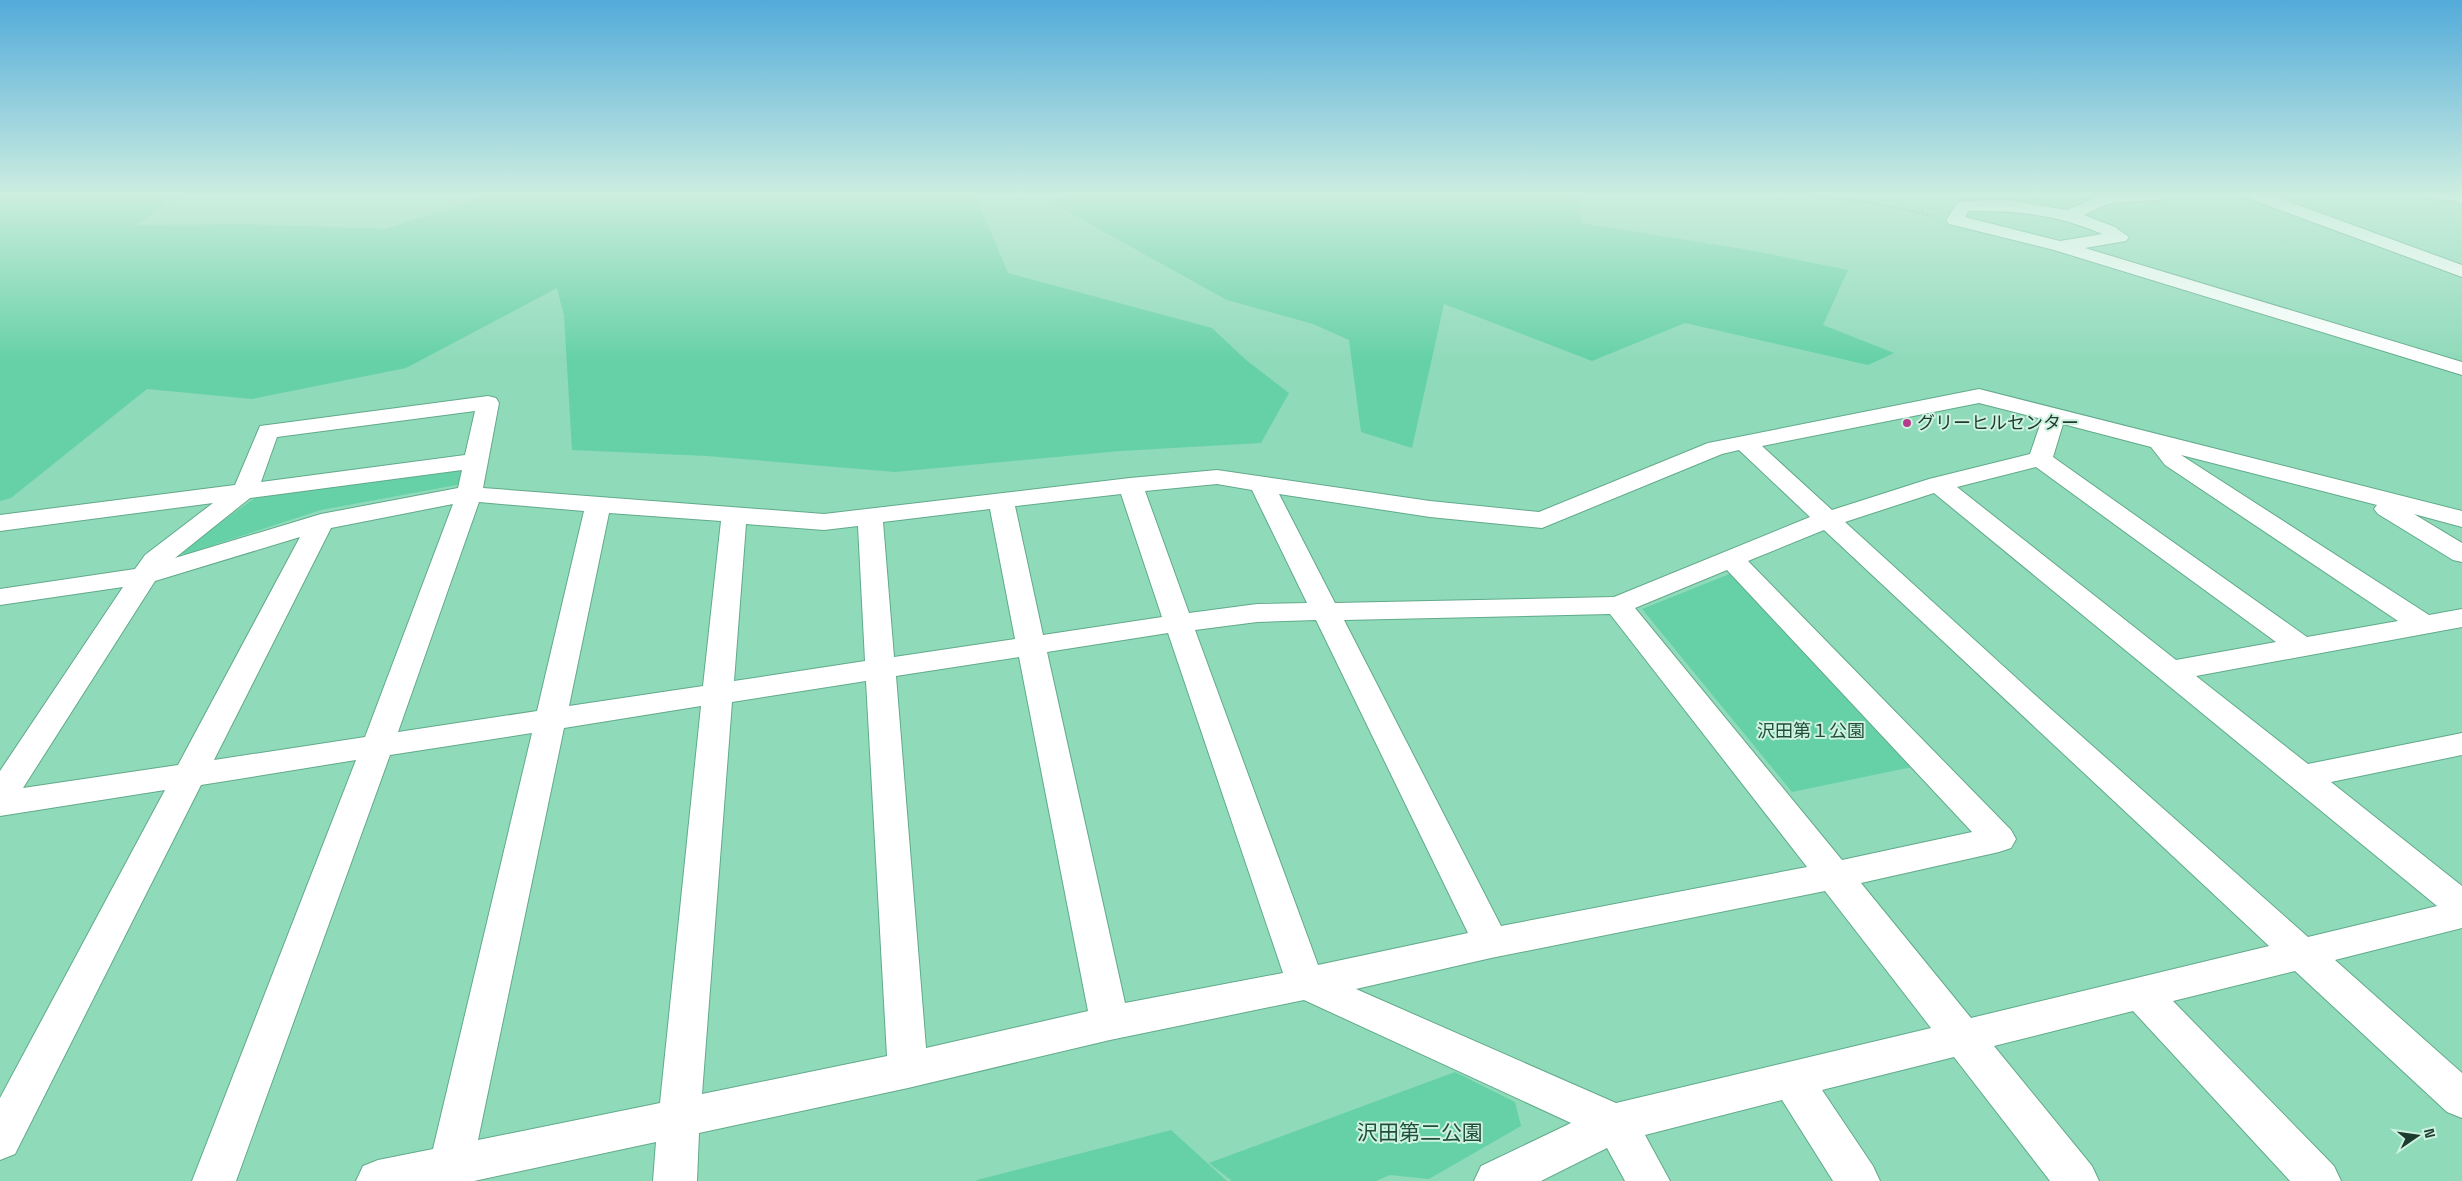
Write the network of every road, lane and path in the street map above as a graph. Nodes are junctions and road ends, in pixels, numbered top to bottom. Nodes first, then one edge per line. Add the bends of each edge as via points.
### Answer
1 (2073, 250) edge
2 (2404, 250) edge
3 (2462, 271) edge
4 (2462, 369) edge
5 (2055, 414) junction
6 (2159, 442) junction
7 (1745, 443) junction
8 (2040, 459) junction
9 (477, 461) junction
10 (1938, 484) junction
11 (1130, 485) junction
12 (1262, 485) junction
13 (245, 490) junction
14 (469, 494) junction
15 (2360, 494) junction
16 (1001, 502) junction
17 (598, 505) junction
18 (734, 516) junction
19 (870, 518) junction
20 (2462, 519) edge
21 (1829, 520) junction
22 (321, 522) junction
23 (0, 523) edge
24 (2462, 554) edge
25 (1732, 560) junction
26 (143, 576) junction
27 (0, 596) edge
28 (1618, 605) junction
29 (1326, 611) junction
30 (2462, 618) edge
31 (1178, 623) junction
32 (2424, 625) junction
33 (1031, 645) junction
34 (2302, 647) junction
35 (880, 669) junction
36 (2170, 671) junction
37 (718, 694) junction
38 (550, 720) junction
39 (2462, 744) edge
40 (377, 746) junction
41 (190, 774) junction
42 (2302, 777) junction
43 (0, 797) edge
44 (0, 804) edge
45 (1833, 876) junction
46 (2462, 906) edge
47 (2462, 914) edge
48 (1490, 942) junction
49 (2302, 953) junction
50 (1306, 984) junction
51 (2140, 993) junction
52 (1110, 1023) junction
53 (1963, 1038) junction
54 (908, 1070) junction
55 (1792, 1080) junction
56 (2462, 1099) edge
57 (679, 1117) junction
58 (1615, 1123) junction
59 (0, 1140) edge
60 (450, 1165) junction
61 (214, 1181) edge
62 (378, 1181) edge
63 (675, 1181) edge
64 (1496, 1181) edge
65 (1648, 1181) edge
66 (1858, 1181) edge
67 (2077, 1181) edge
68 (2319, 1181) edge

1 - 4 street
2 - 3 street
5 - 6 street
5 - 7 street via 1979,396
5 - 8 street
6 - 15 street
6 - 32 street via 2173,460
7 - 12 street via 1716,448 1542,520 1430,509
7 - 21 street
8 - 10 street
8 - 34 street
9 - 13 street
9 - 13 street via 488,403 268,431
9 - 14 street
10 - 21 street
10 - 36 street
11 - 12 street via 1217,477
11 - 16 street
11 - 31 street
12 - 29 street
13 - 23 street
13 - 26 street via 154,561
14 - 17 street
14 - 22 street
14 - 40 street
15 - 20 street
15 - 24 street
16 - 19 street
16 - 33 street
17 - 18 street
17 - 38 street
18 - 19 street via 824,522
18 - 37 street
19 - 35 street
21 - 25 street
21 - 49 street
22 - 26 street
22 - 41 street
25 - 28 street
25 - 45 street via 1999,839
26 - 27 street
26 - 43 street
28 - 29 street
28 - 45 street
29 - 31 street via 1257,613
29 - 48 street
30 - 32 street
31 - 33 street
31 - 50 street
32 - 34 street
33 - 35 street
33 - 52 street
34 - 36 street
35 - 37 street
35 - 54 street
36 - 42 street
37 - 38 street
37 - 57 street
38 - 40 street
38 - 60 street
39 - 42 street
40 - 41 street
40 - 61 street
41 - 44 street
41 - 59 street
42 - 46 street
45 - 48 street
45 - 53 street
47 - 49 street
48 - 50 street
49 - 51 street
49 - 56 street
50 - 52 street
50 - 58 street
51 - 53 street
51 - 68 street
52 - 54 street
53 - 55 street
53 - 67 street
54 - 57 street
55 - 58 street
55 - 66 street
57 - 60 street
57 - 63 street
58 - 64 street
58 - 65 street
60 - 62 street

